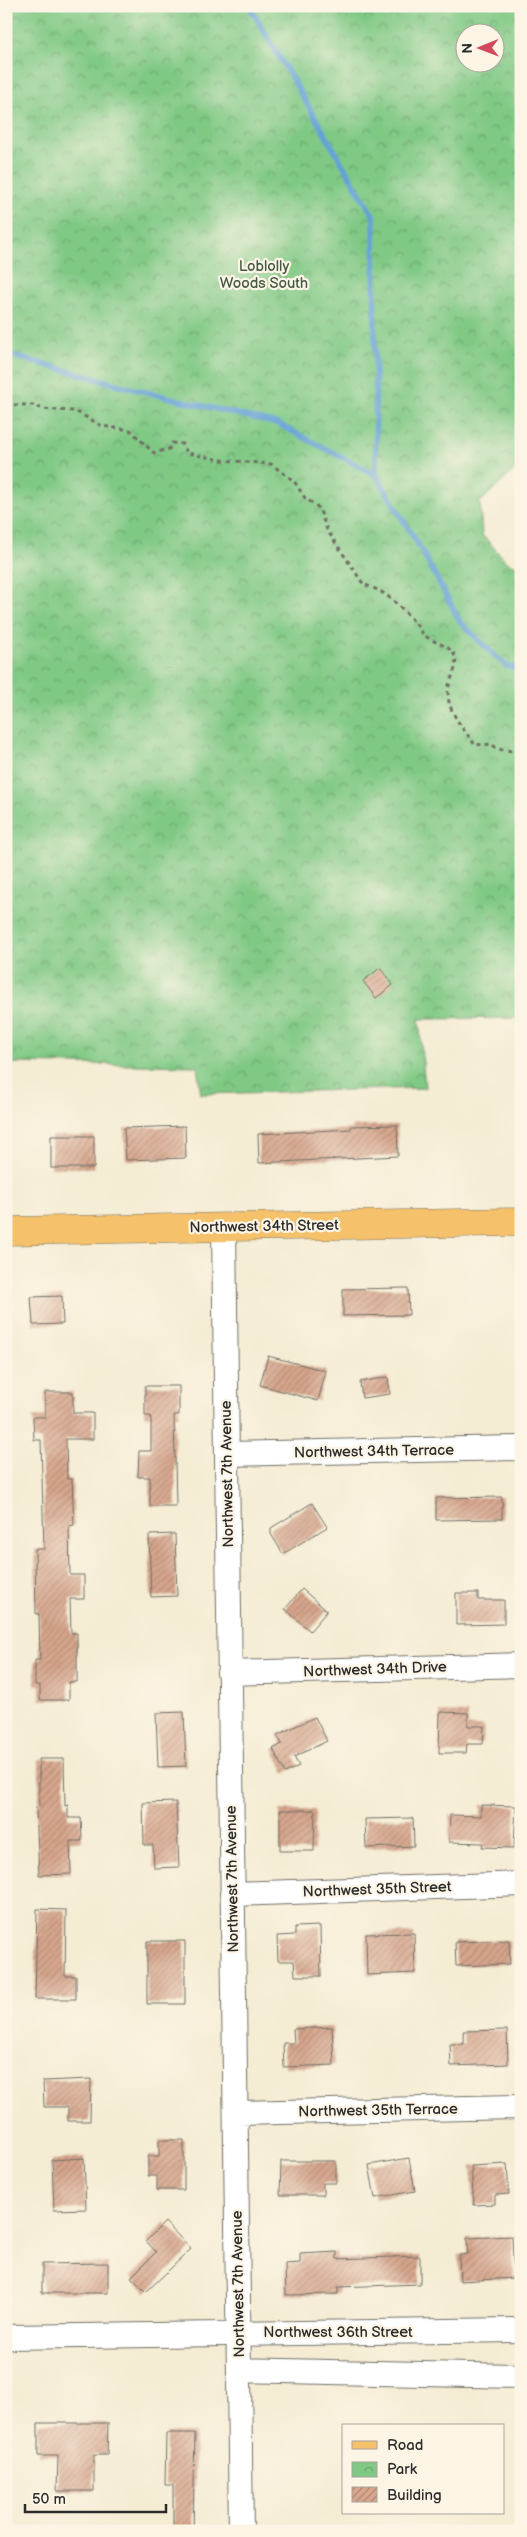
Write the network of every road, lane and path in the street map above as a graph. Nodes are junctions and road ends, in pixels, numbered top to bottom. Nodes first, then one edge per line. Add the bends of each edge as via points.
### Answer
1 (6, 405) edge
2 (521, 752) edge
3 (521, 1222) edge
4 (224, 1228) junction
5 (6, 1231) edge
6 (521, 1448) edge
7 (227, 1454) junction
8 (521, 1665) edge
9 (229, 1673) junction
10 (521, 1884) edge
11 (232, 1894) junction
12 (521, 2107) edge
13 (236, 2113) junction
14 (521, 2330) edge
15 (238, 2333) junction
16 (6, 2337) edge
17 (239, 2370) junction
18 (521, 2376) edge
19 (241, 2531) edge

1 - 2 path via 75,411 102,426 130,430 154,453 168,449 172,443 183,444 187,453 221,460 271,464 294,481 305,498 319,508 327,530 364,585 396,600 424,635 450,649 455,657 455,674 448,690 450,703 458,722 475,745 492,744 497,749
3 - 4 main road, Northwest 34th Street
4 - 5 main road, Northwest 34th Street
4 - 7 street, Northwest 7th Avenue
6 - 7 street, Northwest 34th Terrace
7 - 9 street, Northwest 7th Avenue
8 - 9 street, Northwest 34th Drive
9 - 11 street, Northwest 7th Avenue
10 - 11 street, Northwest 35th Street
11 - 13 street, Northwest 7th Avenue
12 - 13 street, Northwest 35th Terrace
13 - 15 street, Northwest 7th Avenue
14 - 15 street, Northwest 36th Street
15 - 16 street, Northwest 36th Street
15 - 17 street, Northwest 7th Avenue
17 - 18 street
17 - 19 street, Northwest 7th Avenue

